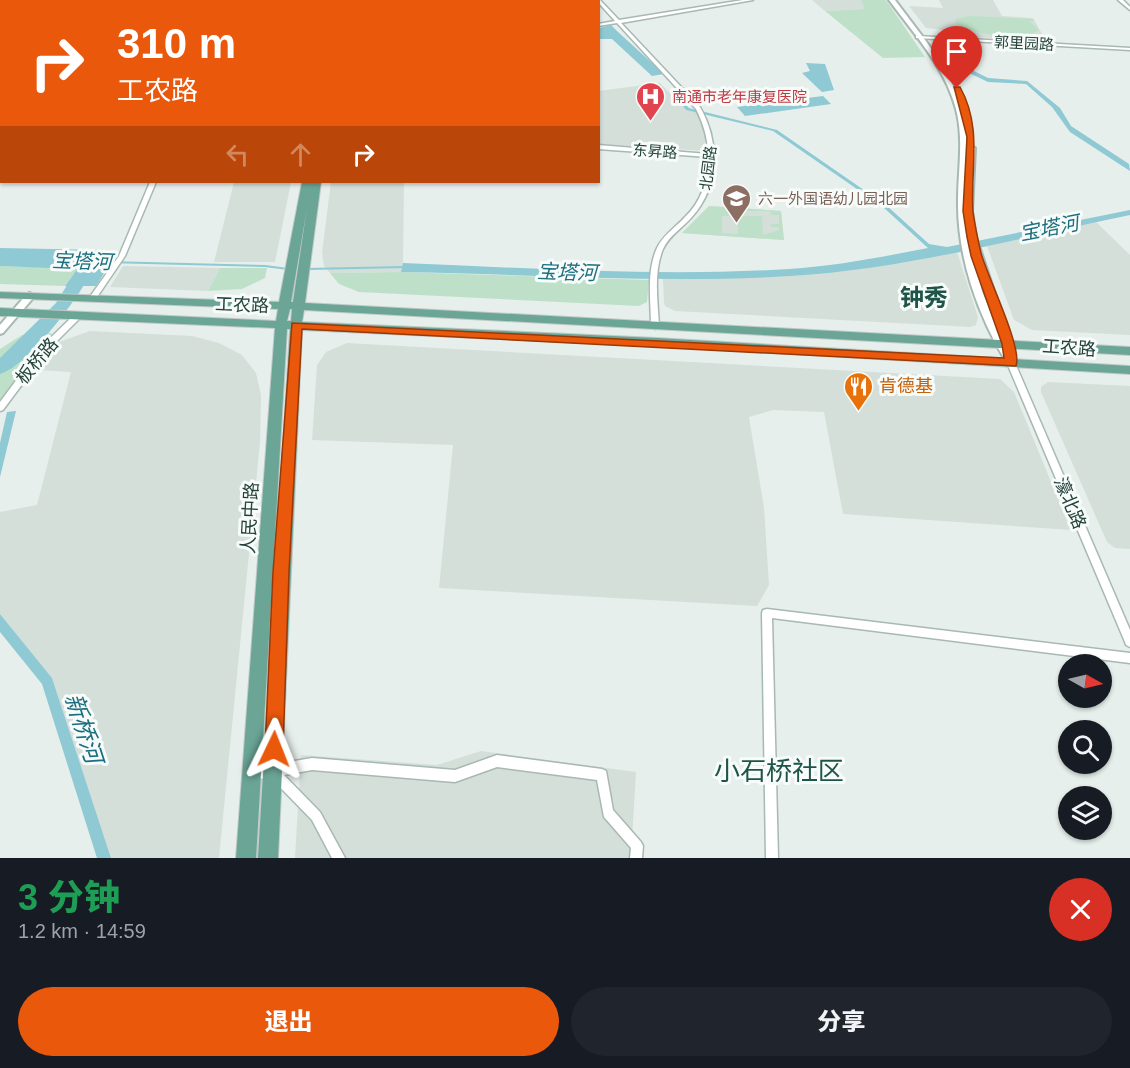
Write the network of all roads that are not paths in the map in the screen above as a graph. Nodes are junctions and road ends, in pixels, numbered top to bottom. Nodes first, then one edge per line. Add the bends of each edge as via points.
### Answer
1 (752, 0) edge
2 (892, 0) edge
3 (897, 0) edge
4 (1121, 0) edge
5 (1130, 1) edge
6 (600, 2) edge
7 (1130, 9) edge
8 (616, 22) junction
9 (600, 25) edge
10 (921, 37) junction
11 (1130, 49) edge
12 (600, 147) edge
13 (712, 156) junction
14 (153, 183) edge
15 (307, 183) edge
16 (316, 183) edge
17 (298, 268) junction
18 (0, 296) edge
19 (30, 296) junction
20 (88, 298) junction
21 (284, 306) junction
22 (299, 306) junction
23 (0, 312) edge
24 (17, 313) junction
25 (72, 316) junction
26 (289, 325) junction
27 (655, 327) junction
28 (0, 331) edge
29 (1003, 344) junction
30 (1130, 351) edge
31 (1011, 363) junction
32 (1130, 370) edge
33 (0, 408) edge
34 (1130, 642) edge
35 (1130, 658) edge
36 (273, 771) junction
37 (254, 774) junction
38 (246, 858) edge
39 (268, 858) edge
40 (339, 858) edge
41 (636, 858) edge
42 (772, 858) edge

1 - 8 street
2 - 10 street, 濠北路
3 - 10 street, 濠北路
4 - 5 street
4 - 7 street
6 - 8 street, 北园路
8 - 9 street
8 - 13 street, 北园路 via 702,113 710,127
10 - 11 street, 郭里园路
10 - 29 street, 濠北路 via 952,89 963,122 962,212 972,256
12 - 13 street, 东昇路
13 - 27 street, 北园路 via 704,198 659,250
14 - 20 street via 122,256
15 - 17 main road, 人民中路
16 - 17 main road, 人民中路
17 - 21 main road, 人民中路
17 - 22 main road, 人民中路
18 - 19 main road, 工农路
19 - 20 main road, 工农路
19 - 24 street
20 - 21 main road, 工农路
21 - 22 main road, 工农路
21 - 26 main road, 人民中路
22 - 26 main road, 人民中路
22 - 27 main road, 工农路
23 - 24 main road, 工农路
24 - 25 main road, 工农路
24 - 28 street
25 - 26 main road, 工农路
25 - 33 street, 板桥路
26 - 31 main road, 工农路
26 - 36 main road, 人民中路
26 - 37 main road, 人民中路
27 - 29 main road, 工农路
29 - 30 main road, 工农路
29 - 31 street, 濠北路
31 - 32 main road, 工农路
31 - 34 street, 濠北路
35 - 42 street via 767,613
36 - 37 street
36 - 39 main road, 人民中路
36 - 40 street via 316,816
36 - 41 street via 312,764 455,776 497,761 602,775 608,813 637,846
37 - 38 main road, 人民中路

